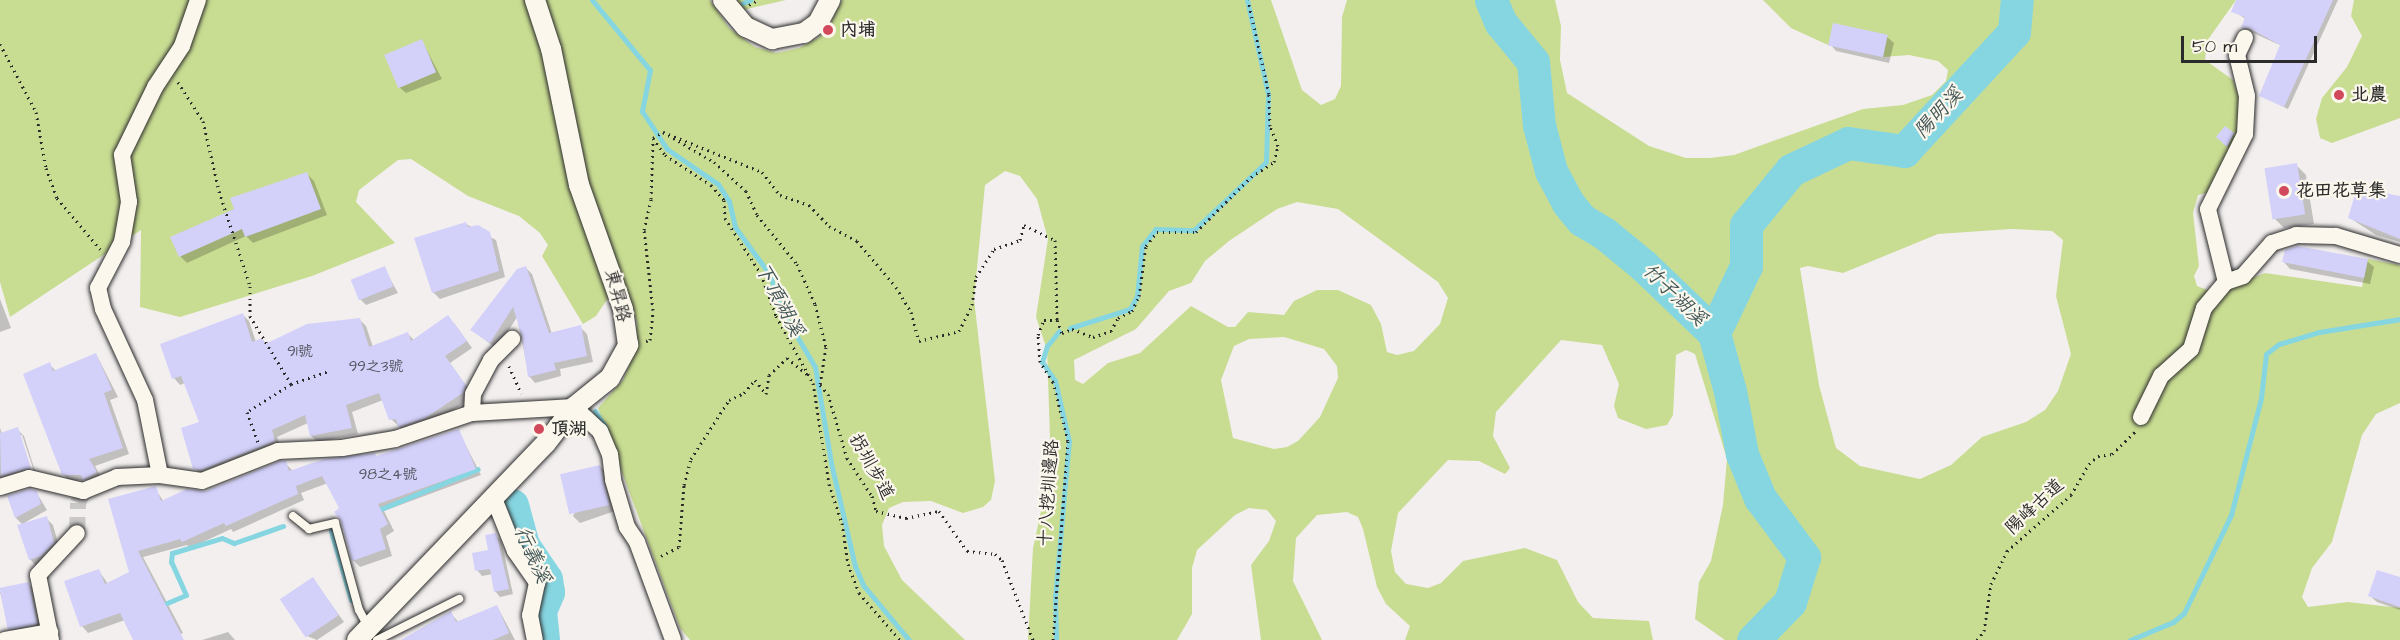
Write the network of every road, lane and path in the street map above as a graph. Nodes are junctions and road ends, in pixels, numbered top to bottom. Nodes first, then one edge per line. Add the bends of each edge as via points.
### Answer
1 (198, 0) edge
2 (535, 0) edge
3 (723, 0) edge
4 (830, 0) edge
5 (1248, 0) edge
6 (2245, 38) dead end
7 (0, 44) edge
8 (169, 68) junction
9 (662, 132) junction
10 (653, 138) junction
11 (2400, 255) edge
12 (111, 262) junction
13 (2226, 282) junction
14 (1057, 320) junction
15 (507, 344) joint
16 (628, 345) junction
17 (329, 371) dead end
18 (808, 375) junction
19 (813, 383) junction
20 (291, 384) junction
21 (820, 385) junction
22 (574, 407) junction
23 (525, 408) junction
24 (472, 413) junction
25 (2141, 417) joint
26 (263, 456) junction
27 (160, 475) junction
28 (0, 487) edge
29 (493, 496) junction
30 (293, 516) dead end
31 (77, 533) tunnel mouth
32 (679, 547) dead end
33 (459, 599) dead end
34 (50, 636) edge
35 (368, 637) edge
36 (5, 640) edge
37 (534, 640) edge
38 (672, 640) edge
39 (900, 640) edge
40 (1033, 640) edge
41 (1053, 640) edge
42 (1977, 640) edge

1 - 8 street via 182,46
2 - 16 street, 東昇路 via 551,49 579,185 623,309
3 - 4 street via 746,27 772,39 804,33 818,23
5 - 14 path via 1269,94 1270,126 1278,146 1274,162 1251,177 1196,232 1157,232 1146,246 1139,296 1132,311 1118,318 1111,331 1093,337 1072,329 1062,333
6 - 13 street via 2236,55 2247,96 2245,134 2208,209
7 - 12 path via 36,112 46,168 57,198
8 - 12 street via 155,87 122,155 129,202 122,242
8 - 20 path via 203,121 219,191 250,286 250,316
9 - 10 path
9 - 14 path via 733,164 762,172 780,195 809,205 828,226 857,241 896,288 911,312 919,340 959,331 972,305 976,277 994,249 1020,240 1024,225 1055,240
9 - 21 path via 714,162 747,191 757,215 797,264 815,304 826,347
10 - 16 path via 651,199 644,230 652,310 650,340
10 - 18 path via 665,155 711,185 724,200 725,218 761,274 776,316
11 - 13 street via 2336,236 2295,235 2272,243 2243,276
12 - 27 street via 98,288 103,309 145,400
13 - 25 street via 2204,308 2191,348 2161,376
14 - 41 path, 十八挖圳邊路 via 1044,320 1038,335 1040,362 1053,382 1068,441
15 - 23 path
15 - 24 street via 473,394
16 - 22 street, 東昇路 via 610,378
17 - 20 path
18 - 19 path
18 - 32 path via 787,358 769,375 766,394 755,380 744,393 729,400 717,416 691,459 684,485
19 - 21 path
19 - 39 path via 829,484 842,523 848,564 859,593
20 - 26 path via 247,412
21 - 40 path, 拐圳步道 via 828,394 847,458 872,496 876,511 906,518 939,512 967,551 995,554 1002,560
22 - 23 street
22 - 29 street, 東昇路 via 546,443
22 - 38 street via 600,431 610,454 627,527 637,542
23 - 24 street
24 - 26 street via 395,440
25 - 42 path, 陽峰古道 via 2143,422 2134,434 2112,454 2098,456 2089,464 2071,495 2007,551 1991,584 1984,631
26 - 27 street via 202,481
27 - 28 street via 117,477 83,490 29,478
29 - 35 street, 東昇路
29 - 37 street via 515,551 537,583 530,615
30 - 35 lane via 309,528 335,523
31 - 34 street via 38,575
33 - 35 lane
34 - 36 street

